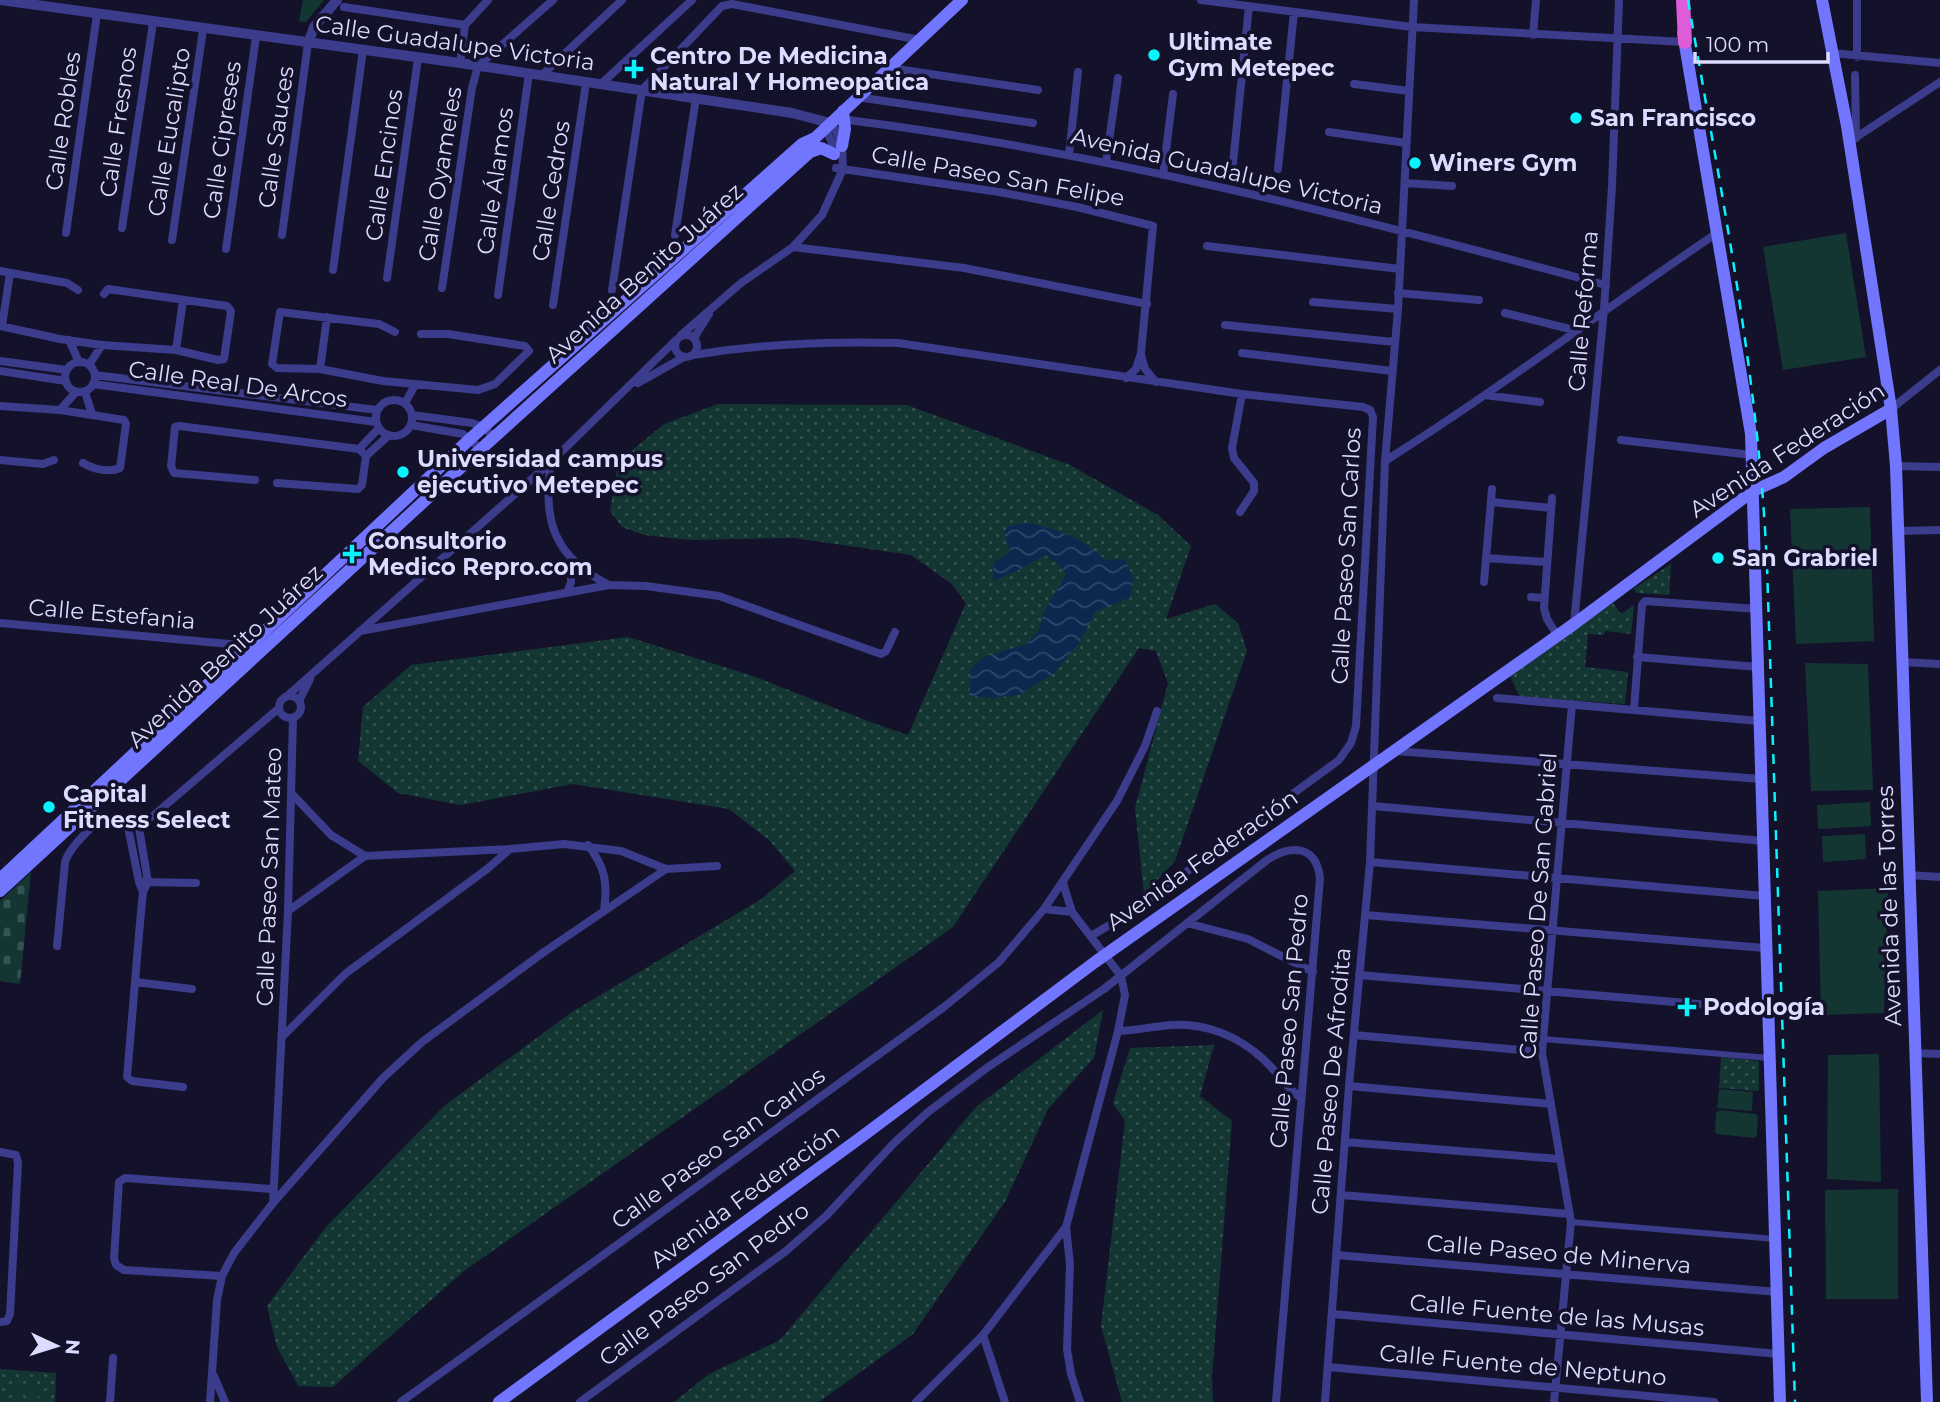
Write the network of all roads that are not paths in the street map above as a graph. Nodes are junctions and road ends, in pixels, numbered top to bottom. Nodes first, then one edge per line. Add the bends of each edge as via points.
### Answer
1 (0, 0) edge
2 (488, 0) edge
3 (553, 0) edge
4 (622, 0) edge
5 (692, 0) edge
6 (962, 0) edge
7 (1201, 0) edge
8 (1414, 0) edge
9 (1535, 0) edge
10 (1619, 0) edge
11 (1680, 0) edge
12 (1822, 0) edge
13 (1857, 0) edge
14 (341, 4) edge
15 (1249, 6) junction
16 (1294, 12) junction
17 (97, 14) junction
18 (153, 23) junction
19 (465, 26) junction
20 (1412, 27) junction
21 (204, 30) junction
22 (1533, 35) junction
23 (256, 37) junction
24 (920, 40) junction
25 (1617, 40) junction
26 (1685, 42) junction
27 (308, 43) junction
28 (363, 50) junction
29 (1832, 53) junction
30 (1857, 57) junction
31 (418, 58) junction
32 (460, 63) junction
33 (1940, 63) edge
34 (478, 66) junction
35 (890, 68) junction
36 (1078, 72) dead end
37 (529, 73) junction
38 (542, 75) junction
39 (1855, 75) dead end
40 (1118, 78) dead end
41 (1940, 82) edge
42 (586, 83) junction
43 (1354, 84) dead end
44 (601, 85) junction
45 (642, 90) junction
46 (1038, 90) dead end
47 (1409, 91) junction
48 (1173, 94) dead end
49 (857, 97) junction
50 (696, 98) junction
51 (833, 120) junction
52 (1033, 123) dead end
53 (1329, 132) dead end
54 (815, 138) junction
55 (1852, 140) junction
56 (1406, 143) junction
57 (838, 150) junction
58 (810, 152) junction
59 (1069, 155) junction
60 (1106, 162) junction
61 (1233, 163) dead end
62 (1278, 169) dead end
63 (839, 171) junction
64 (1163, 175) junction
65 (1405, 183) junction
66 (1452, 186) dead end
67 (122, 228) dead end
68 (1402, 230) junction
69 (66, 233) dead end
70 (1717, 233) junction
71 (282, 235) dead end
72 (675, 235) dead end
73 (172, 240) dead end
74 (1207, 246) dead end
75 (793, 247) junction
76 (226, 249) dead end
77 (1400, 269) junction
78 (333, 270) dead end
79 (0, 271) edge
80 (10, 273) junction
81 (387, 278) dead end
82 (1606, 285) junction
83 (442, 288) dead end
84 (78, 290) dead end
85 (612, 290) dead end
86 (1398, 293) junction
87 (104, 294) dead end
88 (498, 295) dead end
89 (183, 300) junction
90 (1479, 300) dead end
91 (1313, 302) dead end
92 (1146, 304) junction
93 (553, 305) dead end
94 (714, 306) junction
95 (1398, 309) junction
96 (1604, 309) junction
97 (1505, 313) dead end
98 (327, 317) junction
99 (1225, 325) dead end
100 (1, 326) edge
101 (1578, 331) junction
102 (395, 332) dead end
103 (421, 334) dead end
104 (679, 338) junction
105 (69, 340) junction
106 (696, 341) junction
107 (1394, 342) junction
108 (102, 345) junction
109 (729, 349) junction
110 (176, 350) junction
111 (1141, 353) junction
112 (1242, 353) dead end
113 (693, 355) junction
114 (684, 357) junction
115 (0, 361) edge
116 (79, 362) junction
117 (89, 365) junction
118 (320, 369) junction
119 (67, 370) junction
120 (1940, 370) edge
121 (0, 371) edge
122 (1392, 371) junction
123 (95, 374) junction
124 (1126, 378) junction
125 (66, 381) junction
126 (383, 382) junction
127 (1156, 382) junction
128 (93, 384) junction
129 (415, 385) junction
130 (630, 388) junction
131 (81, 392) junction
132 (1242, 394) junction
133 (1485, 395) junction
134 (390, 400) junction
135 (1540, 402) dead end
136 (405, 403) junction
137 (0, 407) edge
138 (1891, 409) junction
139 (60, 410) junction
140 (377, 410) junction
141 (92, 414) junction
142 (412, 415) junction
143 (378, 425) junction
144 (411, 425) junction
145 (483, 427) junction
146 (390, 436) junction
147 (494, 437) junction
148 (471, 438) junction
149 (1621, 440) dead end
150 (481, 449) junction
151 (362, 453) junction
152 (1752, 455) junction
153 (0, 460) edge
154 (54, 460) dead end
155 (1385, 461) junction
156 (551, 462) junction
157 (83, 463) dead end
158 (1896, 466) junction
159 (1940, 467) edge
160 (255, 480) dead end
161 (277, 483) dead end
162 (1492, 489) dead end
163 (1753, 491) junction
164 (1491, 502) junction
165 (1240, 512) dead end
166 (1940, 530) edge
167 (1898, 531) junction
168 (1486, 558) junction
169 (571, 560) junction
170 (1546, 562) junction
171 (1484, 582) dead end
172 (609, 585) junction
173 (567, 593) junction
174 (1531, 597) dead end
175 (1544, 598) junction
176 (1758, 609) junction
177 (0, 623) edge
178 (1574, 624) junction
179 (360, 631) junction
180 (895, 632) dead end
181 (1556, 635) junction
182 (255, 650) junction
183 (1637, 657) junction
184 (1902, 662) junction
185 (1940, 664) edge
186 (1758, 667) junction
187 (312, 675) junction
188 (286, 697) junction
189 (1497, 698) dead end
190 (299, 701) junction
191 (1572, 704) junction
192 (278, 708) junction
193 (1634, 709) junction
194 (1157, 711) dead end
195 (293, 718) junction
196 (1759, 721) junction
197 (1392, 751) junction
198 (1374, 764) junction
199 (1567, 764) junction
200 (1761, 779) junction
201 (292, 794) junction
202 (1373, 806) junction
203 (127, 822) junction
204 (138, 822) junction
205 (1561, 822) junction
206 (1763, 841) junction
207 (588, 845) junction
208 (510, 849) junction
209 (365, 856) junction
210 (1370, 862) junction
211 (717, 866) dead end
212 (666, 869) junction
213 (1908, 875) junction
214 (1556, 877) junction
215 (1940, 877) edge
216 (0, 879) edge
217 (143, 882) junction
218 (196, 883) dead end
219 (1063, 883) junction
220 (0, 891) edge
221 (1764, 896) junction
222 (1044, 909) junction
223 (604, 910) junction
224 (288, 911) junction
225 (1072, 912) junction
226 (1366, 915) junction
227 (1187, 923) junction
228 (1552, 932) junction
229 (1091, 936) junction
230 (57, 946) dead end
231 (1765, 948) junction
232 (1312, 972) junction
233 (1359, 975) junction
234 (1121, 976) junction
235 (135, 982) junction
236 (191, 989) dead end
237 (1547, 991) junction
238 (1768, 1010) junction
239 (1118, 1031) junction
240 (1354, 1035) junction
241 (282, 1037) junction
242 (1543, 1039) junction
243 (1542, 1052) junction
244 (1914, 1053) junction
245 (1940, 1054) edge
246 (1769, 1058) junction
247 (1349, 1086) junction
248 (183, 1087) dead end
249 (1301, 1098) junction
250 (1552, 1104) junction
251 (1345, 1142) junction
252 (0, 1152) edge
253 (1560, 1159) junction
254 (272, 1189) junction
255 (1340, 1195) junction
256 (273, 1203) junction
257 (1570, 1218) junction
258 (1066, 1227) junction
259 (1776, 1239) junction
260 (1336, 1255) junction
261 (1567, 1274) junction
262 (222, 1276) junction
263 (1778, 1292) junction
264 (1332, 1314) junction
265 (0, 1322) edge
266 (1561, 1334) junction
267 (983, 1335) junction
268 (1779, 1354) junction
269 (113, 1358) dead end
270 (1328, 1367) junction
271 (212, 1372) junction
272 (1555, 1388) junction
273 (928, 1398) edge
274 (581, 1401) edge
275 (110, 1402) edge
276 (210, 1402) edge
277 (225, 1402) edge
278 (401, 1402) edge
279 (499, 1402) edge
280 (916, 1402) edge
281 (1005, 1402) edge
282 (1080, 1402) edge
283 (1276, 1402) edge
284 (1325, 1402) edge
285 (1554, 1402) edge
286 (1714, 1402) edge
287 (1780, 1402) edge
288 (1927, 1402) edge

1 - 17 street, Calle Guadalupe Victoria
2 - 19 street
3 - 34 street
4 - 38 street
5 - 44 street
6 - 24 main road, Avenida Benito Juárez
7 - 15 street
8 - 20 street, Calle Paseo De Afrodita
9 - 22 street
10 - 25 street, Calle Reforma
11 - 26 highway
12 - 29 main road, Avenida de las Torres
13 - 30 street
14 - 19 street
14 - 27 street via 314,27
15 - 16 street
15 - 61 street
16 - 20 street
16 - 62 street
17 - 18 street, Calle Guadalupe Victoria
17 - 69 street, Calle Robles
18 - 21 street, Calle Guadalupe Victoria
18 - 67 street, Calle Fresnos
19 - 32 street
20 - 22 street
20 - 47 street, Calle Paseo De Afrodita
21 - 23 street, Calle Guadalupe Victoria
21 - 73 street, Calle Eucalipto
22 - 25 street
23 - 27 street, Calle Guadalupe Victoria
23 - 76 street, Calle Cipreses
24 - 35 main road, Avenida Benito Juárez
24 - 45 street via 728,4
25 - 26 street
25 - 82 street, Calle Reforma
26 - 70 main road
27 - 28 street, Calle Guadalupe Victoria
27 - 71 street, Calle Sauces
28 - 31 street, Calle Guadalupe Victoria
28 - 78 street
29 - 30 street
29 - 55 main road, Avenida de las Torres
30 - 33 street
31 - 32 street, Calle Guadalupe Victoria
31 - 81 street, Calle Encinos
32 - 34 street, Calle Guadalupe Victoria
34 - 37 street, Calle Guadalupe Victoria
34 - 83 street, Calle Oyameles
35 - 46 street
35 - 49 main road, Avenida Benito Juárez
36 - 59 street
37 - 38 street, Calle Guadalupe Victoria
37 - 88 street, Calle Álamos
38 - 42 street, Calle Guadalupe Victoria
39 - 55 street
40 - 60 street
41 - 55 street
42 - 44 street, Calle Guadalupe Victoria
42 - 93 street, Calle Cedros
43 - 47 street
44 - 45 street, Calle Guadalupe Victoria
45 - 50 street, Calle Guadalupe Victoria
45 - 85 street
47 - 56 street, Calle Paseo De Afrodita
48 - 64 street
49 - 51 main road, Avenida Benito Juárez
49 - 52 street
50 - 51 street, Calle Guadalupe Victoria
50 - 72 street
51 - 54 main road, Avenida Benito Juárez
51 - 57 main road
51 - 57 street
51 - 59 street, Avenida Guadalupe Victoria
53 - 56 street
54 - 58 main road, Avenida Benito Juárez
54 - 145 main road, Avenida Benito Juárez via 802,144
55 - 138 main road, Avenida de las Torres
56 - 65 street, Calle Paseo De Afrodita
57 - 58 main road
57 - 63 street
58 - 147 main road, Avenida Benito Juárez
59 - 60 street, Avenida Guadalupe Victoria
60 - 64 street, Avenida Guadalupe Victoria
63 - 75 street via 822,215
63 - 92 street, Calle Paseo San Felipe via 999,192 1153,226
64 - 68 street, Avenida Guadalupe Victoria
65 - 66 street
65 - 68 street, Calle Paseo De Afrodita
68 - 77 street, Calle Paseo De Afrodita
68 - 82 street, Avenida Guadalupe Victoria
70 - 96 street
70 - 152 main road
74 - 77 street
75 - 92 street via 964,268
75 - 94 street
77 - 86 street, Calle Paseo De Afrodita
79 - 80 street
80 - 84 street via 67,283
80 - 100 street
82 - 96 street, Calle Reforma
86 - 90 street
86 - 95 street, Calle Paseo De Afrodita
87 - 89 street via 108,289
89 - 110 street
89 - 110 street via 231,311 224,359
91 - 95 street
92 - 111 street
94 - 104 street
94 - 106 street
95 - 107 street, Calle Paseo De Afrodita
96 - 101 street
96 - 178 street, Calle Reforma
97 - 101 street
98 - 102 street via 379,324
98 - 118 street
98 - 118 street via 280,312 271,361 277,368
99 - 107 street
100 - 105 street
101 - 133 street
103 - 129 street via 525,346 529,351 487,388
104 - 106 street via 688,334
104 - 114 street via 677,352
104 - 130 street
105 - 108 street
105 - 116 street
106 - 109 street, Calle Paseo San Carlos
106 - 113 street
107 - 122 street, Calle Paseo De Afrodita
108 - 110 street
108 - 117 street
109 - 113 street, Calle Paseo San Carlos
109 - 124 street, Calle Paseo San Carlos via 898,343
111 - 124 street via 1136,369
111 - 127 street via 1145,369
112 - 122 street
113 - 114 street
114 - 130 street
115 - 119 street
116 - 117 street
116 - 119 street
117 - 123 street
118 - 126 street
119 - 125 street
120 - 138 street, Avenida Federación
121 - 125 street
122 - 155 street, Calle Paseo De Afrodita
123 - 128 street
123 - 140 street, Calle Real De Arcos
124 - 127 street, Calle Paseo San Carlos
125 - 131 street
126 - 129 street
126 - 134 street
127 - 132 street, Calle Paseo San Carlos
128 - 131 street
128 - 143 street, Calle Real De Arcos
129 - 136 street
130 - 156 street
131 - 139 street
131 - 141 street
132 - 165 street via 1232,448 1234,458 1254,483 1254,491
132 - 229 street, Calle Paseo San Carlos via 1363,407 1372,413 1354,736 1339,760 1133,911
133 - 135 street
133 - 155 street
134 - 136 street
134 - 140 street
136 - 142 street
137 - 139 street
138 - 158 main road, Avenida de las Torres
138 - 163 main road, Avenida Federación via 1784,477
139 - 141 street
140 - 143 street
141 - 157 street via 126,421 121,464 113,471
142 - 144 street
142 - 145 street
143 - 146 street
143 - 151 street
144 - 146 street via 402,434
144 - 148 street via 460,432
145 - 147 street
145 - 148 main road, Avenida Benito Juárez
146 - 151 street
147 - 150 main road, Avenida Benito Juárez
148 - 150 street
148 - 182 main road, Avenida Benito Juárez
149 - 152 street
150 - 182 main road, Avenida Benito Juárez
151 - 160 street via 175,427 174,473
151 - 161 street via 362,485 358,489
152 - 163 main road
153 - 154 street via 43,464
155 - 198 street, Calle Paseo De Afrodita
156 - 169 street via 548,506
156 - 179 street
158 - 159 street
158 - 167 main road, Avenida de las Torres
162 - 164 street
163 - 176 main road
163 - 178 main road, Avenida Federación
164 - 168 street
164 - 170 street via 1551,503
166 - 167 street
167 - 184 main road, Avenida de las Torres
168 - 170 street
168 - 171 street
169 - 172 street
169 - 173 street
170 - 175 street
172 - 173 street
172 - 180 street via 719,596 880,654
173 - 179 street
174 - 175 street
175 - 181 street via 1545,614
176 - 183 street via 1645,601
176 - 186 main road
177 - 182 street, Calle Estefania
178 - 181 main road, Avenida Federación
179 - 187 street
181 - 197 main road, Avenida Federación
182 - 216 main road, Avenida Benito Juárez
182 - 220 main road, Avenida Benito Juárez
183 - 186 street
183 - 193 street
184 - 185 street
184 - 213 main road, Avenida de las Torres
186 - 196 main road
187 - 188 street
187 - 190 street
188 - 190 street
188 - 192 street
189 - 191 street
190 - 195 street via 300,713
191 - 193 street
191 - 199 street, Calle Paseo De San Gabriel
192 - 195 street via 282,716
192 - 204 street via 153,816
193 - 196 street
194 - 219 street, Calle Paseo San Carlos via 1131,776
195 - 201 street, Calle Paseo San Mateo
196 - 200 main road
197 - 198 main road, Avenida Federación
197 - 199 street
198 - 202 street, Calle Paseo De Afrodita
198 - 279 main road, Avenida Federación via 1095,962
199 - 200 street
199 - 205 street, Calle Paseo De San Gabriel
200 - 206 main road
201 - 209 street via 331,835
201 - 224 street, Calle Paseo San Mateo
202 - 205 street
202 - 210 street, Calle Paseo De Afrodita
203 - 204 street
203 - 217 street
203 - 230 street via 100,822 69,851
204 - 217 street
205 - 206 street
205 - 214 street, Calle Paseo De San Gabriel
206 - 221 main road
207 - 208 street
207 - 212 street via 621,850
207 - 223 street via 604,868
208 - 209 street
208 - 241 street, Calle Paseo San Mateo via 345,974
209 - 224 street
210 - 214 street
210 - 226 street, Calle Paseo De Afrodita
211 - 212 street
212 - 223 street
213 - 215 street
213 - 244 main road, Avenida de las Torres
214 - 221 street
214 - 228 street, Calle Paseo De San Gabriel
217 - 218 street
217 - 235 street
219 - 222 street, Calle Paseo San Carlos
219 - 225 street
221 - 231 main road
222 - 225 street
222 - 278 street, Calle Paseo San Carlos via 999,962 944,1007
223 - 256 street via 402,1060
224 - 241 street, Calle Paseo San Mateo
225 - 229 street
226 - 228 street
226 - 233 street, Calle Paseo De Afrodita
227 - 232 street via 1248,939
227 - 232 street, Calle Paseo San Pedro via 1281,851 1304,852 1315,861 1320,878
227 - 234 street, Calle Paseo San Pedro
228 - 231 street
228 - 237 street, Calle Paseo De San Gabriel
229 - 234 street
231 - 238 main road
232 - 249 street, Calle Paseo San Pedro
233 - 237 street
233 - 240 street, Calle Paseo De Afrodita
234 - 239 street via 1125,995
234 - 274 street, Calle Paseo San Pedro via 928,1112 786,1251
235 - 236 street
235 - 248 street via 127,1077
237 - 238 street
237 - 242 street, Calle Paseo De San Gabriel
238 - 246 main road
239 - 249 street via 1185,1025 1227,1035 1265,1060
239 - 258 street
240 - 243 street
240 - 247 street, Calle Paseo De Afrodita
241 - 254 street, Calle Paseo San Mateo
242 - 243 street, Calle Paseo De San Gabriel
242 - 246 street
243 - 250 street, Calle Paseo De San Gabriel
244 - 245 street
244 - 288 main road, Avenida de las Torres
246 - 259 main road
247 - 250 street
247 - 251 street, Calle Paseo De Afrodita
249 - 283 street, Calle Paseo San Pedro
250 - 253 street, Calle Paseo De San Gabriel
251 - 253 street
251 - 255 street, Calle Paseo De Afrodita
252 - 265 street via 16,1155 18,1163 10,1314 7,1321
253 - 257 street, Calle Paseo De San Gabriel
254 - 256 street, Calle Paseo San Mateo
254 - 262 street via 125,1178 119,1182 114,1258 119,1268
255 - 257 street
255 - 260 street, Calle Paseo De Afrodita
256 - 262 street via 234,1252
257 - 259 street
257 - 261 street, Calle Paseo De San Gabriel
258 - 267 street
258 - 282 street via 1070,1264 1067,1349
259 - 263 main road
260 - 261 street, Calle Paseo de Minerva
260 - 264 street, Calle Paseo De Afrodita
261 - 263 street, Calle Paseo de Minerva
261 - 266 street, Calle Paseo De San Gabriel
262 - 271 street
263 - 268 main road
264 - 266 street, Calle Fuente de las Musas
264 - 270 street, Calle Paseo De Afrodita
266 - 268 street, Calle Fuente de las Musas
266 - 272 street, Calle Paseo De San Gabriel
267 - 273 street
267 - 281 street
268 - 287 main road
269 - 275 street
270 - 272 street, Calle Fuente de Neptuno
270 - 284 street, Calle Paseo De Afrodita
271 - 276 street
271 - 277 street
272 - 285 street, Calle Paseo De San Gabriel
272 - 286 street, Calle Fuente de Neptuno
273 - 280 street

